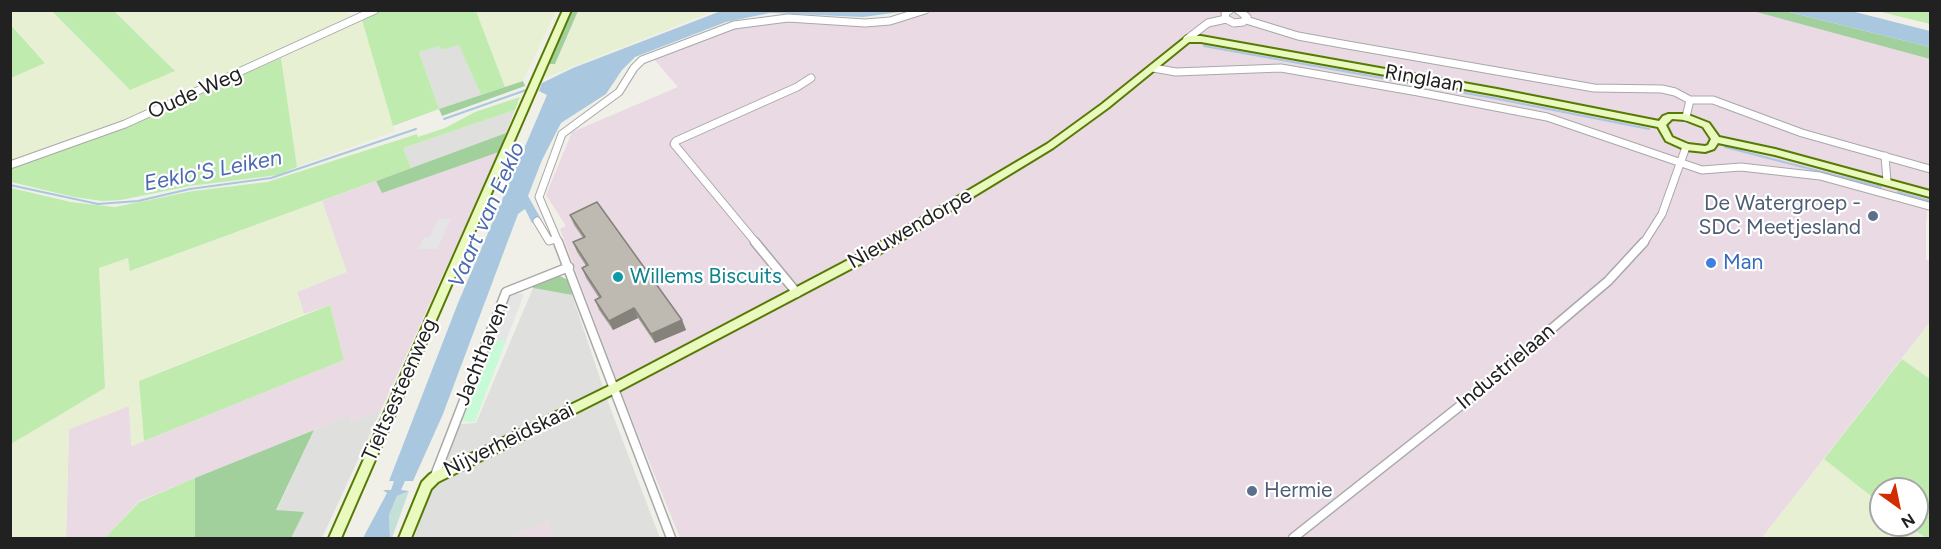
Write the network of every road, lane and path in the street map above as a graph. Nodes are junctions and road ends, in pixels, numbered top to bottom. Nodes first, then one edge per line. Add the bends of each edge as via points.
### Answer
1 (375, 10) edge
2 (567, 10) edge
3 (925, 10) edge
4 (1230, 10) edge
5 (1238, 10) edge
6 (1226, 19) junction
7 (1246, 20) junction
8 (1187, 39) junction
9 (1153, 68) junction
10 (811, 78) dead end
11 (1690, 100) junction
12 (1686, 117) junction
13 (1660, 125) junction
14 (1716, 140) junction
15 (1686, 147) junction
16 (1885, 156) junction
17 (1681, 164) junction
18 (10, 165) edge
19 (1930, 169) edge
20 (1887, 181) junction
21 (1930, 194) edge
22 (1929, 206) edge
23 (537, 221) dead end
24 (556, 238) junction
25 (568, 267) junction
26 (797, 293) junction
27 (613, 389) junction
28 (434, 478) junction
29 (335, 538) edge
30 (405, 538) edge
31 (671, 538) edge
32 (1293, 538) edge

1 - 18 street, Oude Weg via 125,124
2 - 29 main road, Tieltsesteenweg
3 - 24 street via 890,21 865,23 788,18 751,21 642,60 619,92 562,134 539,197
4 - 6 street via 1225,13
5 - 7 street
6 - 7 street via 1234,23
6 - 8 street via 1208,23
7 - 11 street via 1342,44 1594,88 1662,89
8 - 9 main road, Nieuwendorpe
8 - 13 main road, Ringlaan via 1486,90
9 - 17 street, Ringlaan via 1183,72 1269,67 1321,75 1547,117
9 - 26 main road, Nieuwendorpe via 1050,146
10 - 26 street via 674,144
11 - 12 street
11 - 16 street via 1713,100 1775,124
12 - 13 main road, Ringlaan via 1671,116
12 - 14 main road via 1706,125
13 - 15 main road via 1669,139
14 - 15 main road via 1705,149
14 - 20 main road
15 - 17 street, Industrielaan
16 - 19 street
16 - 20 street
17 - 22 street via 1702,170 1741,167 1820,176
17 - 32 street, Industrielaan via 1662,214 1647,238 1608,281 1470,398
20 - 21 main road
23 - 24 street via 549,241
24 - 25 street
25 - 27 street
25 - 28 street, Jachthaven via 506,292
26 - 27 main road, Nieuwendorpe
27 - 28 main road, Nijverheidskaai
27 - 31 street
28 - 30 main road, Nijverheidskaai via 426,486

